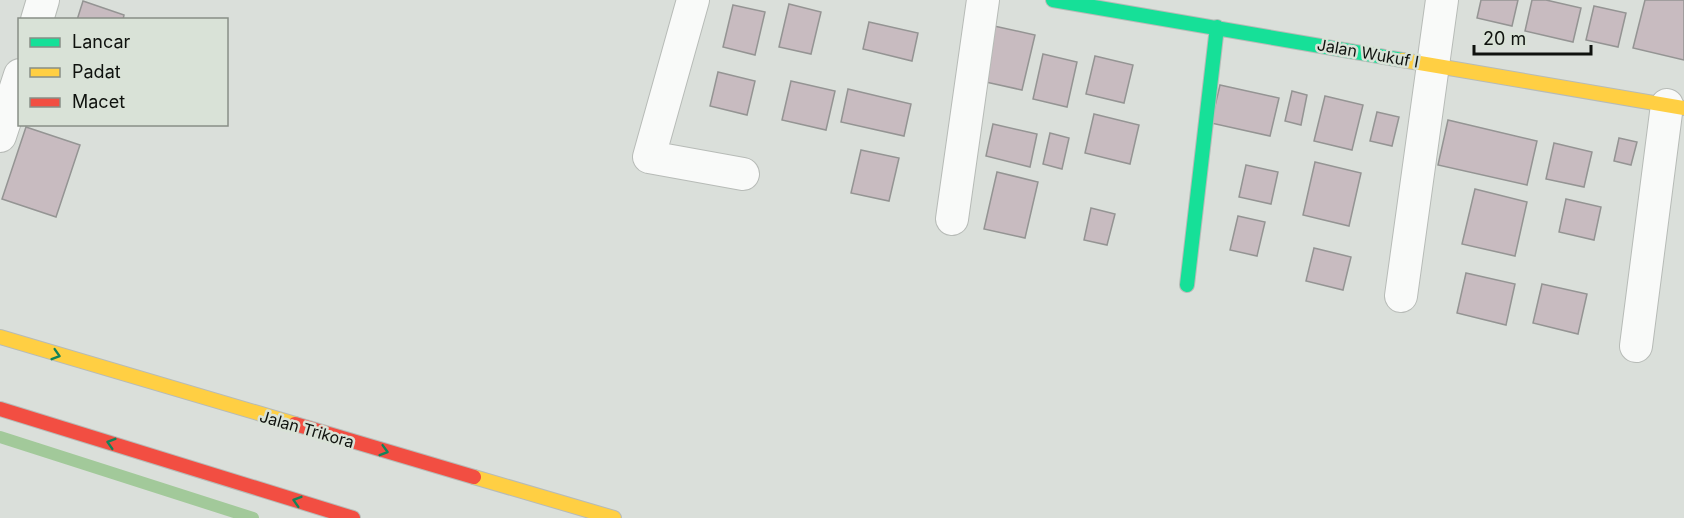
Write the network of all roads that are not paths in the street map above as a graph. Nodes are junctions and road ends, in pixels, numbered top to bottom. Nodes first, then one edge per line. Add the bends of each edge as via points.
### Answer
1 (44, 0) edge
2 (693, 0) edge
3 (983, 0) edge
4 (1053, 0) edge
5 (1442, 0) edge
6 (38, 18) edge
7 (1217, 27) junction
8 (1432, 64) junction
9 (18, 81) edge
10 (1676, 107) edge
11 (0, 136) edge
12 (743, 174) dead end
13 (952, 219) dead end
14 (1187, 285) dead end
15 (1401, 296) dead end
16 (0, 338) edge
17 (1636, 346) dead end
18 (0, 409) edge
19 (353, 518) edge
20 (614, 518) edge

1 - 6 street
2 - 12 street via 649,157
3 - 13 street
4 - 7 main road, Jalan Wukuf I
5 - 8 street
7 - 8 main road, Jalan Wukuf I
7 - 14 main road
8 - 10 main road, Jalan Wukuf I
8 - 15 street
9 - 11 street
10 - 17 street
16 -> 20 main road, Jalan Trikora
19 -> 18 main road

